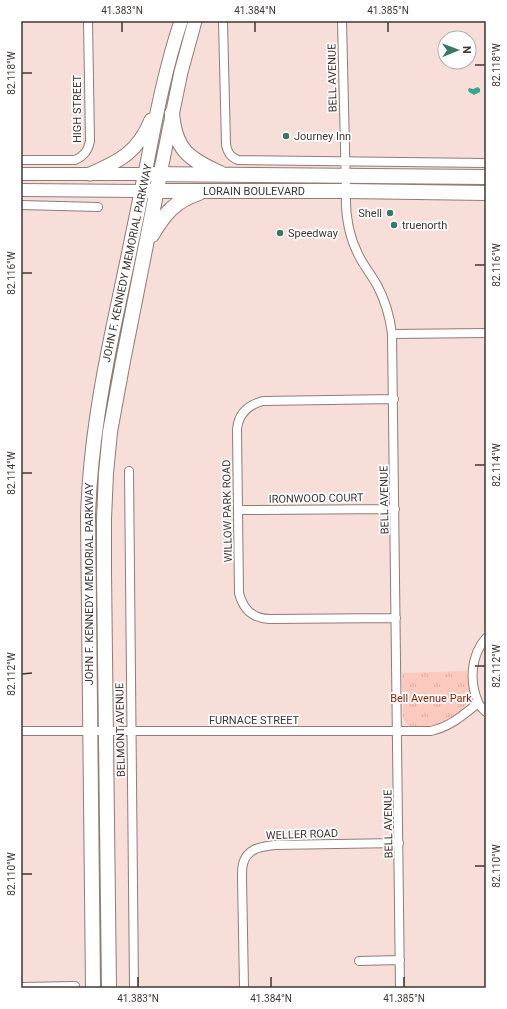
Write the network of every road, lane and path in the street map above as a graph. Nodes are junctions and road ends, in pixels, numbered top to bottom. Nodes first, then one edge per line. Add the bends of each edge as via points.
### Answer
1 (88, 21) edge
2 (181, 21) edge
3 (194, 21) edge
4 (342, 21) edge
5 (223, 22) dead end
6 (160, 96) junction
7 (172, 113) junction
8 (21, 160) edge
9 (345, 162) junction
10 (486, 163) edge
11 (21, 174) edge
12 (90, 174) junction
13 (145, 174) junction
14 (160, 174) junction
15 (224, 175) junction
16 (345, 176) junction
17 (486, 177) edge
18 (21, 190) edge
19 (141, 191) junction
20 (157, 191) junction
21 (213, 191) junction
22 (346, 191) junction
23 (486, 193) edge
24 (21, 205) edge
25 (98, 207) dead end
26 (146, 246) junction
27 (486, 333) edge
28 (392, 334) junction
29 (394, 399) junction
30 (129, 471) dead end
31 (395, 509) junction
32 (238, 510) junction
33 (396, 618) junction
34 (486, 638) edge
35 (478, 703) junction
36 (486, 712) edge
37 (21, 731) edge
38 (90, 731) junction
39 (106, 731) junction
40 (131, 731) junction
41 (398, 731) junction
42 (399, 843) junction
43 (400, 960) junction
44 (359, 961) dead end
45 (75, 986) dead end
46 (21, 987) edge
47 (93, 988) edge
48 (109, 988) edge
49 (134, 988) edge
50 (244, 988) edge
51 (400, 988) edge

1 - 8 street, HIGH STREET via 89,147 81,158 75,160
2 - 6 main road, JOHN F. KENNEDY MEMORIAL PARKWAY
3 - 7 main road, JOHN F. KENNEDY MEMORIAL PARKWAY
4 - 9 street, BELL AVENUE
5 - 9 street via 226,144 233,159
6 - 12 main road via 142,137 132,150 120,160
6 - 13 main road, JOHN F. KENNEDY MEMORIAL PARKWAY
7 - 14 main road, JOHN F. KENNEDY MEMORIAL PARKWAY
7 - 15 highway via 173,127 185,152 196,161
9 - 10 street
9 - 16 street, BELL AVENUE
11 - 12 main road, LORAIN BOULEVARD
12 - 13 main road, LORAIN BOULEVARD
13 - 14 highway, LORAIN BOULEVARD
13 - 19 highway, JOHN F. KENNEDY MEMORIAL PARKWAY
14 - 15 highway, LORAIN BOULEVARD
14 - 20 highway, JOHN F. KENNEDY MEMORIAL PARKWAY
15 - 16 highway, LORAIN BOULEVARD
16 - 17 highway, LORAIN BOULEVARD
16 - 22 street, BELL AVENUE
18 - 19 main road, LORAIN BOULEVARD
19 - 20 highway, LORAIN BOULEVARD
19 - 38 highway, JOHN F. KENNEDY MEMORIAL PARKWAY via 106,364 90,474
20 - 21 highway, LORAIN BOULEVARD
20 - 26 highway, JOHN F. KENNEDY MEMORIAL PARKWAY
21 - 22 highway, LORAIN BOULEVARD
21 - 26 highway via 198,193 171,208 161,219
22 - 23 highway, LORAIN BOULEVARD
22 - 28 street, BELL AVENUE via 346,214 350,234 385,303
24 - 25 street
26 - 39 highway, JOHN F. KENNEDY MEMORIAL PARKWAY via 116,394 106,473
27 - 28 street
28 - 29 street, BELL AVENUE
29 - 31 street, BELL AVENUE
29 - 32 street, WILLOW PARK ROAD via 263,401 249,406 238,425
30 - 40 street, BELMONT AVENUE
31 - 32 street, IRONWOOD COURT
31 - 33 street, BELL AVENUE
32 - 33 street, WILLOW PARK ROAD via 239,593 244,607 250,613 269,620
33 - 41 street, BELL AVENUE
34 - 35 street via 475,655 472,671
35 - 36 street
35 - 41 street, FURNACE STREET via 442,728 431,731
37 - 38 street, FURNACE STREET
38 - 39 street, FURNACE STREET
38 - 47 highway, JOHN F. KENNEDY MEMORIAL PARKWAY
39 - 40 street, FURNACE STREET
39 - 48 highway, JOHN F. KENNEDY MEMORIAL PARKWAY
40 - 41 street, FURNACE STREET
40 - 49 street, BELMONT AVENUE
41 - 42 street, BELL AVENUE
42 - 43 street, BELL AVENUE
42 - 50 street, WELLER ROAD via 274,845 259,847 249,852 243,863 242,877
43 - 44 street
43 - 51 street, BELL AVENUE
45 - 46 street

